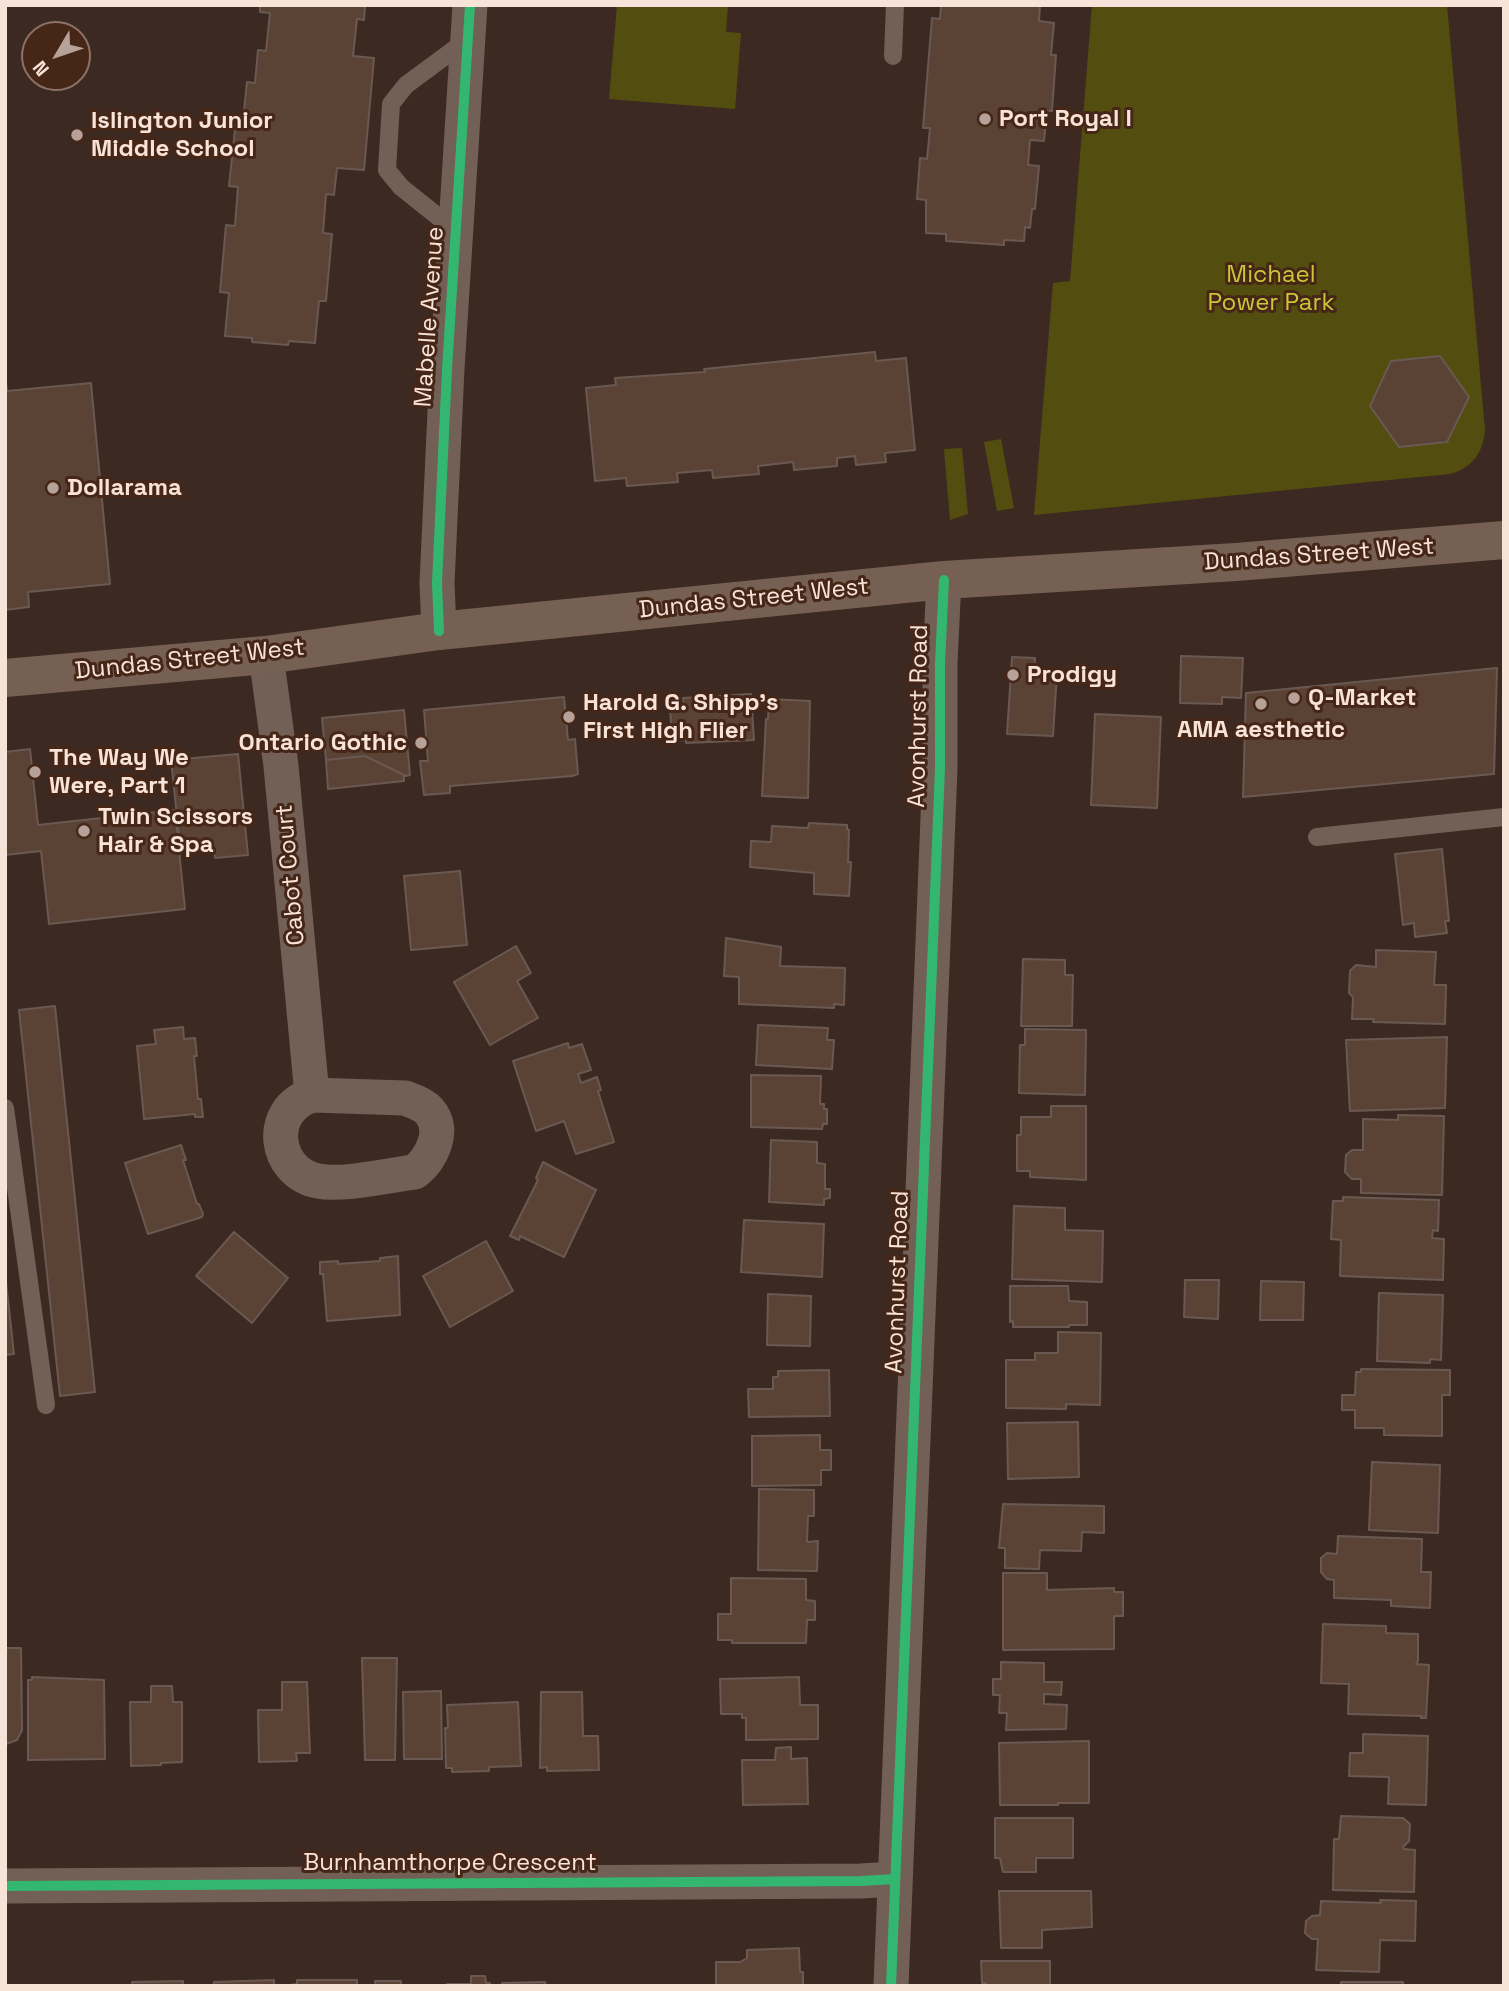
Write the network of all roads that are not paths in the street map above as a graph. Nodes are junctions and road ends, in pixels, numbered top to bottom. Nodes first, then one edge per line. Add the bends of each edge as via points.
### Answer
1 (470, 5) edge
2 (895, 5) edge
3 (467, 40) junction
4 (893, 56) dead end
5 (457, 231) junction
6 (1504, 540) edge
7 (944, 580) junction
8 (439, 631) junction
9 (266, 655) junction
10 (5, 677) edge
11 (1504, 817) edge
12 (1317, 837) dead end
13 (312, 1095) dead end
14 (5, 1108) edge
15 (12, 1205) edge
16 (46, 1405) dead end
17 (895, 1879) junction
18 (5, 1886) edge
19 (891, 1986) edge

1 - 3 street, Mabelle Avenue
2 - 4 lane
3 - 5 street, Mabelle Avenue
3 - 5 lane via 406,85 391,104 387,170 401,187
5 - 8 street, Mabelle Avenue via 437,583
6 - 7 main road, Dundas Street West
7 - 8 main road, Dundas Street West
7 - 17 street, Avonhurst Road
8 - 9 main road, Dundas Street West
9 - 10 main road, Dundas Street West
9 - 13 street, Cabot Court
11 - 12 lane
14 - 15 lane
15 - 16 lane
17 - 18 street, Burnhamthorpe Crescent
17 - 19 street, Avonhurst Road

